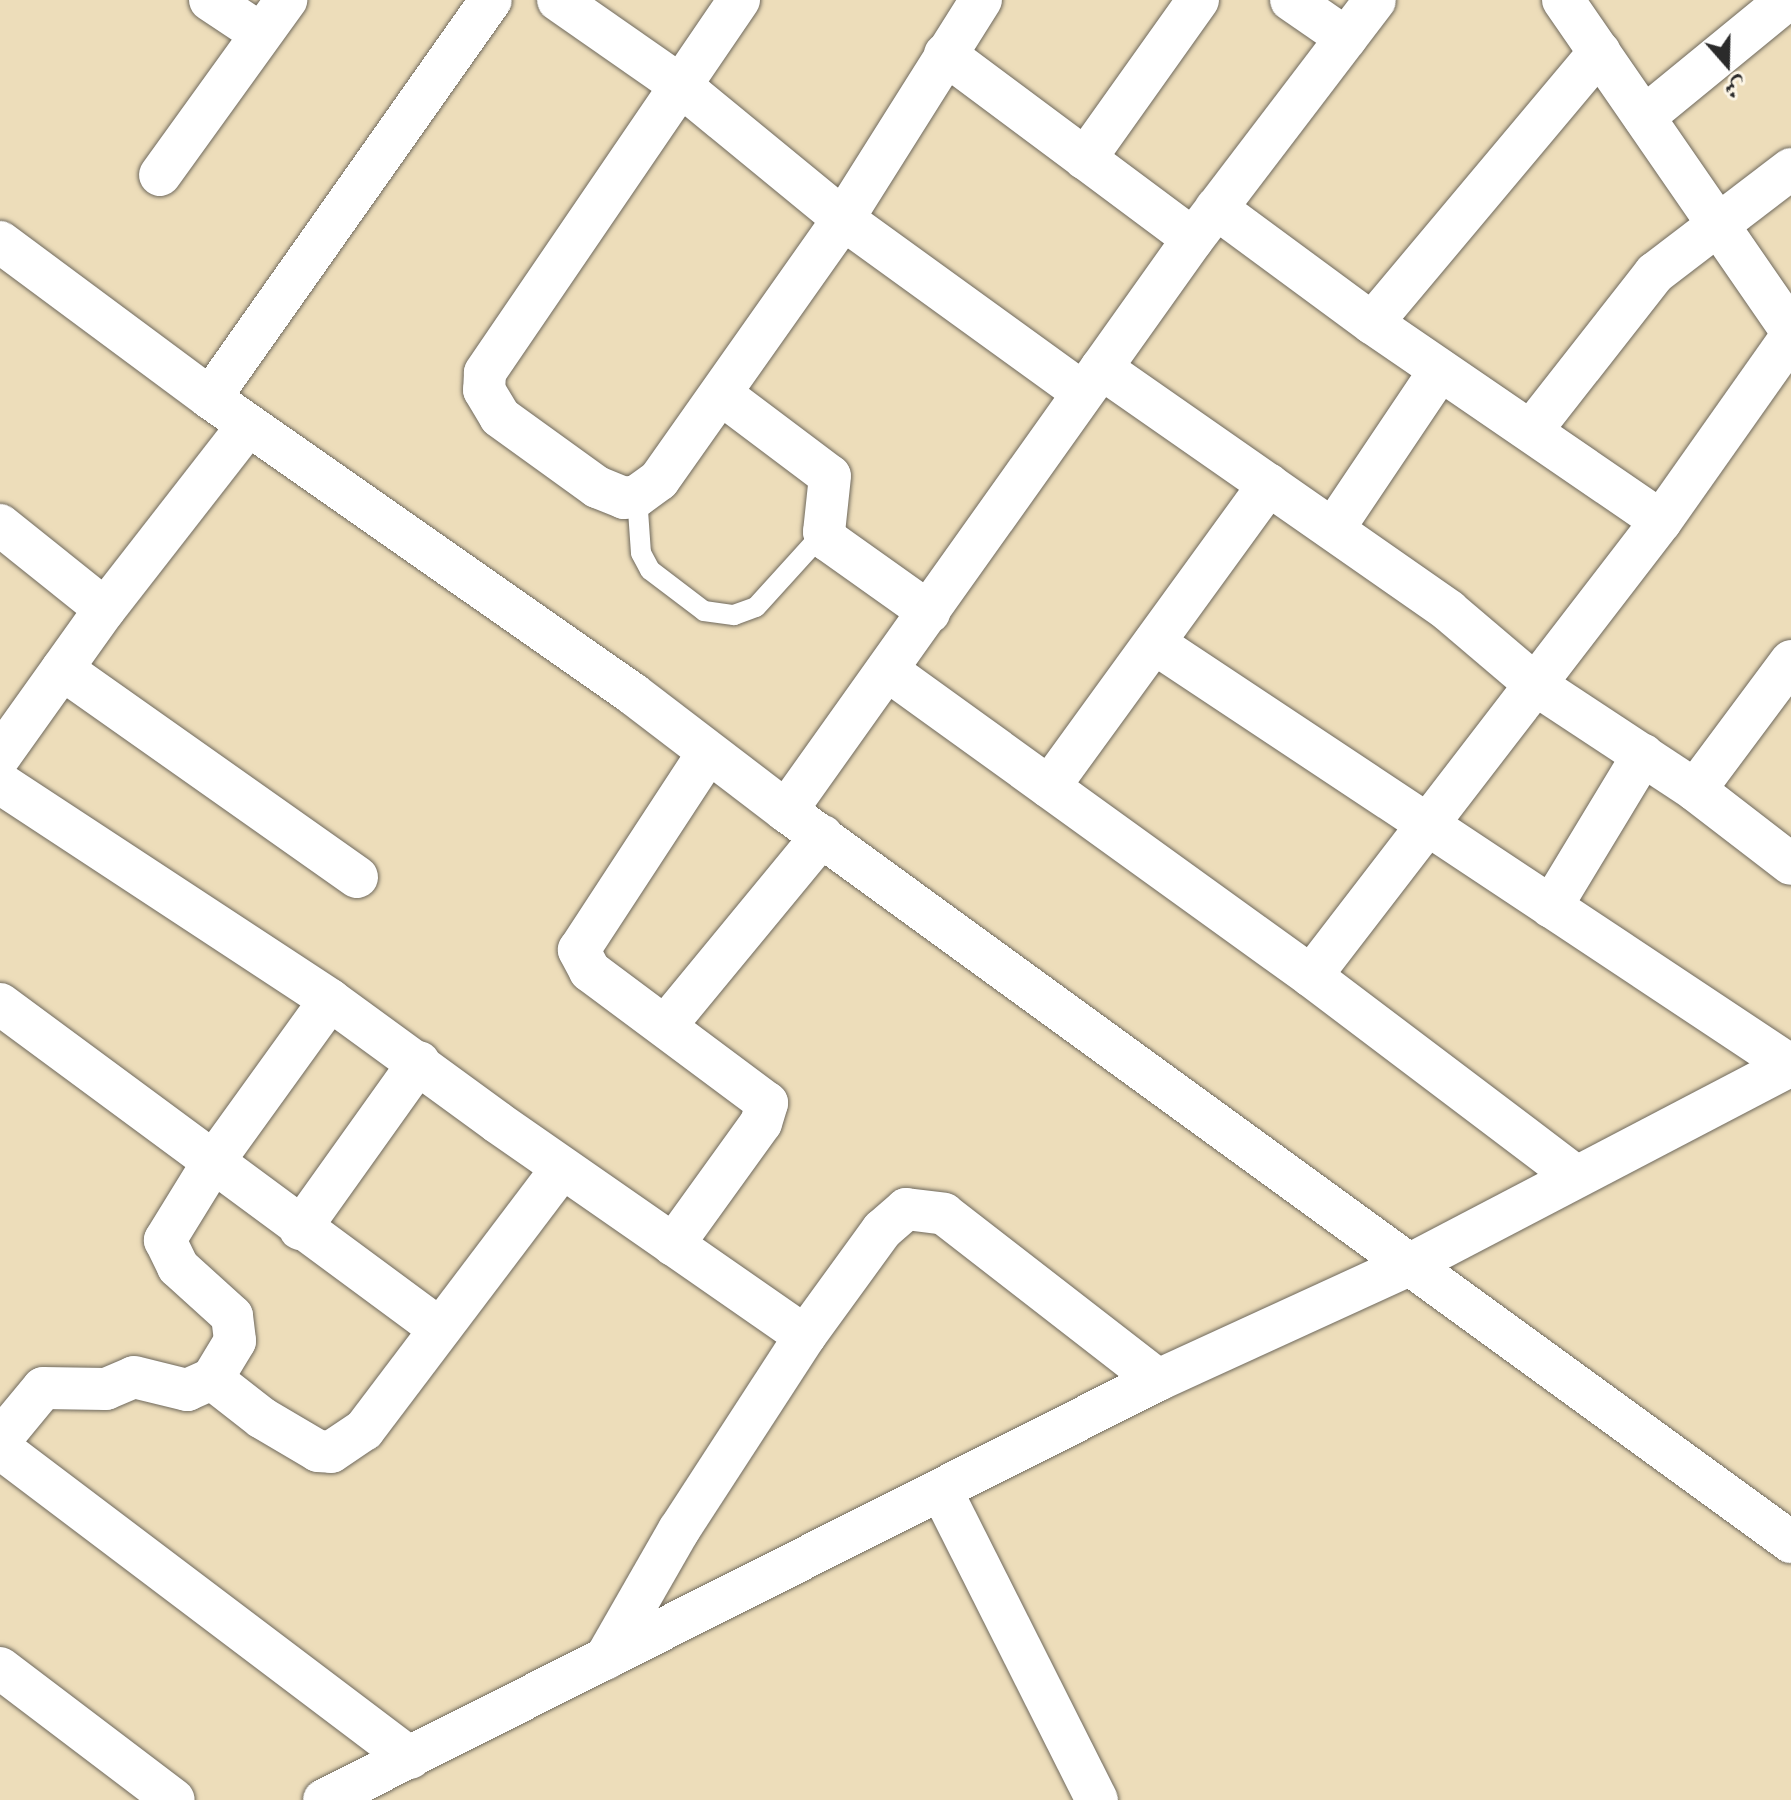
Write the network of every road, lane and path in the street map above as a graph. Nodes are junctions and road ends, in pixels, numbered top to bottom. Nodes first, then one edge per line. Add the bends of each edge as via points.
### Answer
1 (210, 0) edge
2 (286, 0) edge
3 (491, 0) edge
4 (558, 0) edge
5 (739, 0) edge
6 (981, 0) edge
7 (1198, 0) edge
8 (1291, 0) edge
9 (1375, 0) edge
10 (1563, 0) edge
11 (1787, 0) edge
12 (261, 34) junction
13 (1346, 38) junction
14 (1599, 52) junction
15 (945, 54) junction
16 (680, 85) junction
17 (1644, 117) junction
18 (1085, 159) junction
19 (1791, 169) edge
20 (160, 175) dead end
21 (843, 219) junction
22 (1204, 224) junction
23 (1717, 225) junction
24 (0, 242) edge
25 (1372, 323) junction
26 (1791, 330) edge
27 (1791, 337) edge
28 (1440, 370) junction
29 (1092, 381) junction
30 (721, 394) junction
31 (210, 398) junction
32 (248, 425) junction
33 (1531, 431) junction
34 (1269, 484) junction
35 (637, 496) junction
36 (1661, 521) junction
37 (0, 525) edge
38 (1334, 528) junction
39 (824, 532) junction
40 (105, 609) junction
41 (929, 612) junction
42 (1154, 643) junction
43 (1791, 661) edge
44 (62, 669) junction
45 (887, 670) junction
46 (1536, 685) junction
47 (708, 753) junction
48 (1643, 755) junction
49 (0, 756) edge
50 (0, 783) edge
51 (1049, 787) junction
52 (1695, 790) junction
53 (786, 811) junction
54 (1426, 827) junction
55 (822, 836) junction
56 (1791, 864) edge
57 (357, 877) dead end
58 (1551, 907) junction
59 (1311, 976) junction
60 (330, 1000) junction
61 (0, 1004) edge
62 (667, 1024) junction
63 (419, 1062) junction
64 (1791, 1065) edge
65 (213, 1162) junction
66 (562, 1168) junction
67 (1575, 1176) junction
68 (300, 1229) junction
69 (673, 1245) junction
70 (1407, 1266) junction
71 (440, 1329) junction
72 (805, 1336) junction
73 (212, 1379) junction
74 (1158, 1380) junction
75 (0, 1440) edge
76 (0, 1448) edge
77 (941, 1490) junction
78 (1791, 1542) edge
79 (605, 1659) junction
80 (0, 1668) edge
81 (410, 1758) junction
82 (174, 1800) edge
83 (324, 1800) edge
84 (1097, 1800) edge

1 - 12 street
2 - 12 street
3 - 31 street
4 - 16 street
5 - 16 street
6 - 15 street
7 - 18 street
8 - 13 street
9 - 13 street
10 - 14 street
11 - 17 street
12 - 20 street
13 - 22 street
14 - 17 street
14 - 25 street
15 - 18 street
15 - 21 street
16 - 21 street
16 - 35 street via 485,373 484,390 500,417 597,487 624,498
17 - 23 street
18 - 22 street
19 - 23 street
21 - 29 street
21 - 30 street
22 - 25 street
22 - 29 street
23 - 26 street
23 - 33 street via 1655,273
24 - 31 street
25 - 28 street
27 - 36 street
28 - 33 street
28 - 38 street
29 - 34 street
29 - 41 street
30 - 35 street via 659,480
30 - 39 street via 830,476
31 - 32 street
32 - 40 street
32 - 47 street via 410,534
33 - 36 street
34 - 38 street
34 - 42 street
35 - 39 lane via 641,553 650,570 704,611 734,615 756,607
36 - 46 street
37 - 40 street
38 - 46 street via 1449,611
39 - 41 street via 829,541
40 - 44 street
41 - 45 street
42 - 51 street
42 - 54 street
43 - 52 street
44 - 49 street
44 - 57 street
45 - 51 street
45 - 53 street
46 - 48 street
46 - 54 street
47 - 53 street
47 - 62 street via 579,950 590,971
48 - 52 street
48 - 58 street
50 - 60 street
51 - 59 street
52 - 56 street
53 - 55 street
54 - 58 street
54 - 59 street
55 - 62 street
55 - 70 street
58 - 64 street
59 - 67 street
60 - 63 street
60 - 65 street
61 - 65 street
62 - 69 street via 767,1103 761,1123
63 - 66 street
63 - 68 street
64 - 67 street
65 - 68 street
65 - 73 street via 171,1224 165,1247 178,1267 232,1316 235,1341
66 - 69 street
66 - 71 street
67 - 70 street
68 - 71 street
69 - 72 street
70 - 74 street
70 - 78 street
71 - 73 street via 364,1430 331,1452 297,1443
72 - 74 street via 882,1230 906,1209 919,1207 944,1214
72 - 79 street via 679,1530
73 - 75 street via 187,1390 134,1377 106,1389 43,1388
74 - 77 street
76 - 81 street
77 - 79 street
77 - 84 street
79 - 81 street
80 - 82 street
81 - 83 street

